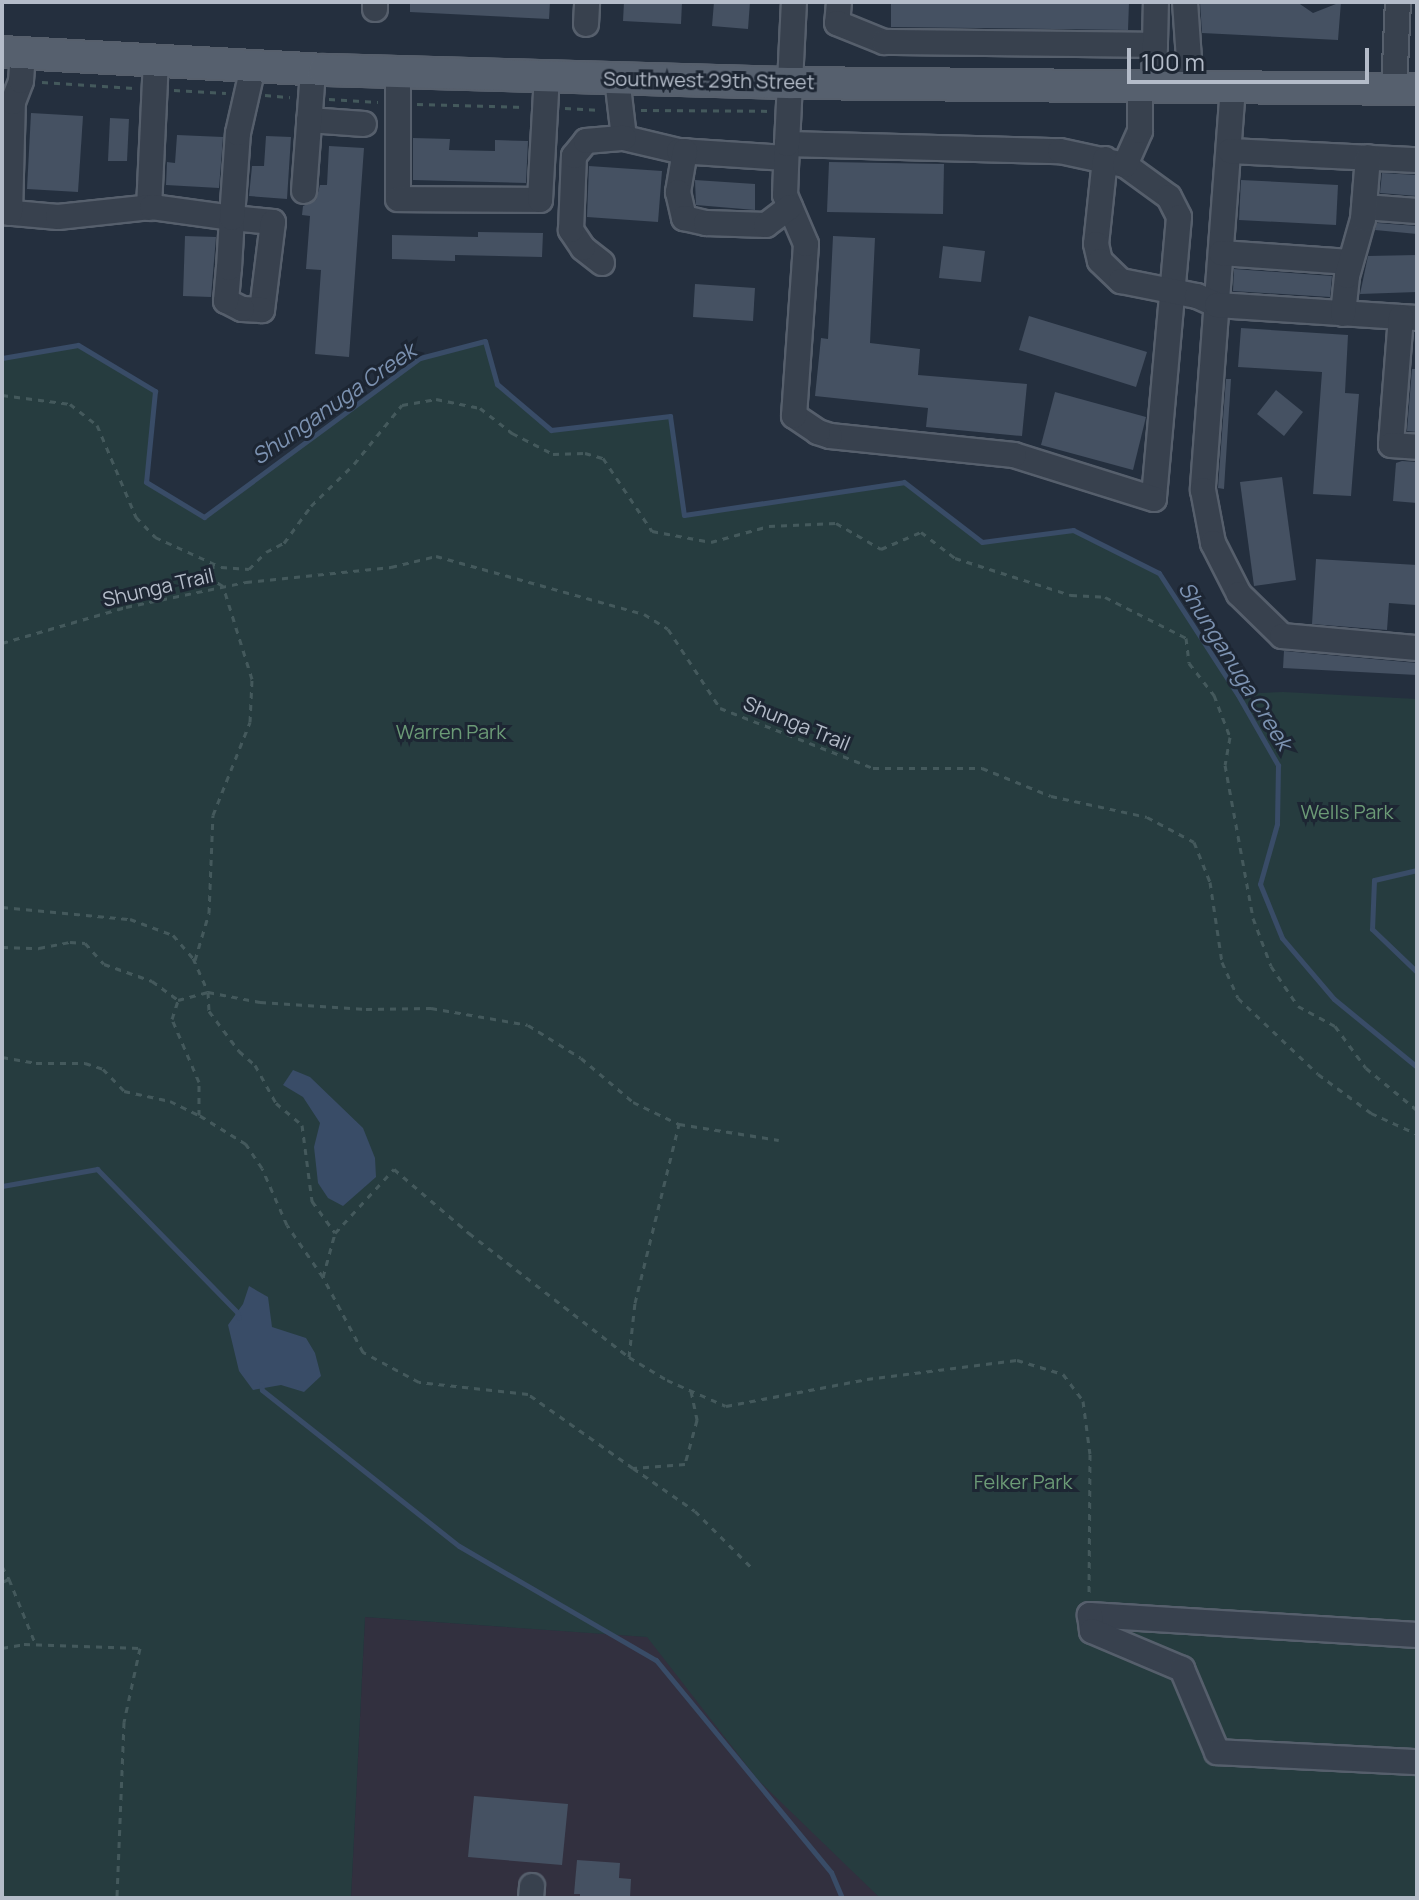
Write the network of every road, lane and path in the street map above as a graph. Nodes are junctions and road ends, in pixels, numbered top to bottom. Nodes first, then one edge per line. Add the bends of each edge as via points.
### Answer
1 (794, 2) edge
2 (839, 2) edge
3 (1156, 2) edge
4 (1185, 2) edge
5 (1398, 2) edge
6 (1155, 45) junction
7 (12, 53) edge
8 (156, 61) junction
9 (253, 67) junction
10 (313, 70) junction
11 (398, 72) junction
12 (547, 76) junction
13 (617, 78) junction
14 (790, 83) junction
15 (1147, 86) junction
16 (1191, 87) junction
17 (1233, 87) junction
18 (1406, 89) edge
19 (8, 102) edge
20 (309, 120) junction
21 (364, 124) dead end
22 (624, 138) junction
23 (685, 151) junction
24 (786, 151) junction
25 (1230, 151) junction
26 (1368, 157) junction
27 (1417, 160) edge
28 (1115, 162) junction
29 (304, 191) dead end
30 (790, 207) junction
31 (1364, 207) junction
32 (149, 208) junction
33 (1417, 211) edge
34 (6, 212) edge
35 (232, 218) junction
36 (1221, 253) junction
37 (1350, 262) junction
38 (602, 263) dead end
39 (1172, 292) junction
40 (1217, 305) junction
41 (1343, 314) junction
42 (1409, 317) edge
43 (2, 395) edge
44 (1417, 447) edge
45 (213, 563) junction
46 (223, 586) junction
47 (2, 643) edge
48 (1417, 648) edge
49 (2, 907) edge
50 (1417, 916) edge
51 (1417, 926) edge
52 (2, 947) edge
53 (194, 962) junction
54 (208, 992) junction
55 (178, 1000) junction
56 (2, 1057) edge
57 (1417, 1110) edge
58 (199, 1115) junction
59 (679, 1124) junction
60 (1417, 1134) edge
61 (779, 1140) dead end
62 (335, 1233) junction
63 (323, 1277) junction
64 (629, 1357) junction
65 (691, 1391) junction
66 (633, 1468) junction
67 (2, 1566) edge
68 (750, 1566) dead end
69 (9, 1579) junction
70 (2, 1582) edge
71 (1090, 1615) junction
72 (1417, 1635) edge
73 (36, 1645) junction
74 (2, 1648) edge
75 (1417, 1762) edge
76 (117, 1898) edge

1 - 14 street
2 - 6 street via 837,23 884,42
3 - 6 street
4 - 16 street
5 - 18 street
6 - 15 street
7 - 8 main road, Southwest 29th Street
7 - 19 street via 21,81
8 - 9 main road, Southwest 29th Street
8 - 32 street
9 - 10 main road, Southwest 29th Street
9 - 35 street via 238,133
10 - 11 main road, Southwest 29th Street
10 - 20 street
11 - 12 main road, Southwest 29th Street
11 - 12 street via 398,199 540,200
12 - 13 main road, Southwest 29th Street
13 - 14 main road, Southwest 29th Street
13 - 22 street
14 - 15 main road, Southwest 29th Street
14 - 24 street
15 - 16 main road, Southwest 29th Street
15 - 28 street via 1140,131
16 - 17 main road, Southwest 29th Street
17 - 18 main road, Southwest 29th Street
17 - 25 street
19 - 34 street
20 - 21 street
20 - 29 street
22 - 23 street
22 - 38 street via 586,141 574,156 571,230
23 - 24 street
23 - 30 street via 678,192 682,216 768,230
24 - 28 street via 1060,151
24 - 30 street via 785,195
25 - 26 street
25 - 36 street
26 - 27 street
26 - 31 street
28 - 39 street via 1176,207
28 - 39 street via 1096,244 1100,261 1121,281
30 - 39 street via 806,244 794,416 830,436 1014,455 1154,499
31 - 33 street
31 - 37 street
32 - 34 street via 58,217
32 - 35 street
35 - 35 street via 273,222 263,306 254,312 226,301
36 - 37 street
36 - 40 street
37 - 41 street
39 - 40 street
40 - 41 street
40 - 48 street via 1203,490 1209,530 1224,569 1256,614 1282,636
41 - 42 street
42 - 44 street via 1391,445
43 - 45 path via 70,404 97,425 136,517 155,537
45 - 46 path via 213,580
45 - 57 path via 249,569 284,543 402,405 436,399 480,408 512,433 553,454 603,458 652,531 711,542 769,526 836,523 881,549 921,532 955,558 1071,595 1105,597 1186,638 1189,663 1214,695 1230,737 1225,765 1253,918 1271,966 1298,1006 1335,1026 1366,1068
46 - 47 path, Shunga Trail
46 - 53 path via 252,679 250,722 213,815 209,913
46 - 60 path, Shunga Trail via 391,567 436,556 644,614 668,629 720,708 873,768 982,768 1051,796 1147,817 1194,842 1210,882 1222,962 1238,998 1318,1074 1371,1113
49 - 53 path via 130,919 173,935
50 - 51 path
52 - 55 path via 85,943 104,964 152,981
53 - 54 path
54 - 55 path
54 - 59 path via 260,1002 431,1008 528,1025 581,1058 633,1102
54 - 62 path via 209,1011 255,1065 276,1103 302,1125 312,1201
55 - 58 path via 172,1019 199,1082
56 - 58 path via 85,1063 103,1069 124,1091 170,1101
58 - 63 path via 246,1144 287,1225
59 - 61 path
59 - 64 path via 635,1303
62 - 63 path
62 - 64 path via 394,1169
63 - 66 path via 363,1352 419,1382 528,1394
64 - 65 path
65 - 66 path via 697,1420 685,1464
65 - 71 path via 726,1406 867,1379 1017,1360 1063,1374 1083,1401 1090,1454
66 - 68 path via 695,1511
67 - 69 path
69 - 70 path
69 - 73 path
71 - 72 street
71 - 75 street via 1092,1631 1182,1669 1217,1752
73 - 74 path
73 - 76 path via 140,1648 124,1722

